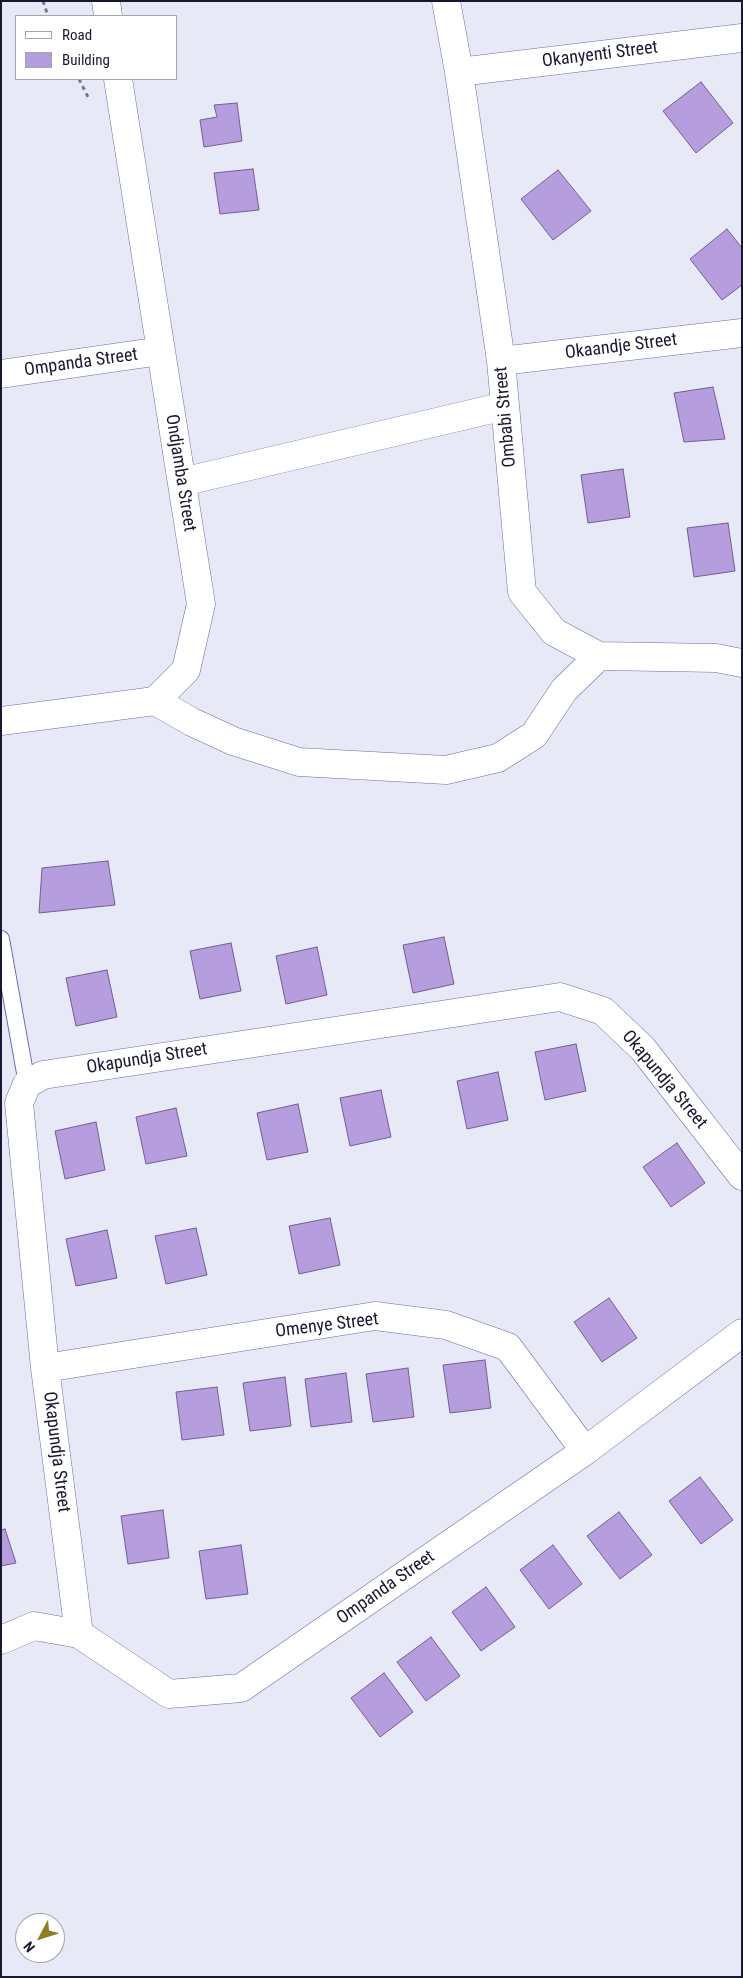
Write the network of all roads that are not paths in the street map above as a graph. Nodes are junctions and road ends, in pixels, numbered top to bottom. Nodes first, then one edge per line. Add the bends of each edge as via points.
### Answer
1 (106, 1) edge
2 (446, 1) edge
3 (108, 15) edge
4 (742, 38) edge
5 (458, 72) junction
6 (118, 80) edge
7 (742, 333) edge
8 (161, 351) junction
9 (501, 361) junction
10 (1, 374) edge
11 (505, 406) junction
12 (182, 482) junction
13 (600, 656) junction
14 (742, 663) edge
15 (155, 700) junction
16 (1, 722) edge
17 (1, 938) edge
18 (27, 1084) junction
19 (742, 1176) edge
20 (742, 1333) edge
21 (45, 1368) junction
22 (585, 1451) junction
23 (80, 1634) junction
24 (1, 1640) edge

1 - 3 street
2 - 5 street, Ombabi Street
4 - 5 street, Okanyenti Street
5 - 9 street, Ombabi Street
6 - 8 street, Ondjamba Street
7 - 9 street, Okaandje Street
8 - 10 street, Ompanda Street
8 - 12 street, Ondjamba Street
9 - 11 street, Ombabi Street
11 - 12 street
11 - 13 street, Ombabi Street via 522,592 554,632
12 - 15 street, Ondjamba Street via 201,604 186,670
13 - 14 street, Ombabi Street via 716,658
13 - 15 street via 564,690 534,735 498,758 446,770 299,762 234,741
15 - 16 street
17 - 18 lane
18 - 19 street, Okapundja Street via 43,1074 560,996 603,1011 643,1049
18 - 21 street, Okapundja Street via 19,1103
20 - 22 street, Ompanda Street
21 - 22 street, Omenye Street via 375,1316 446,1325 508,1347
21 - 23 street, Okapundja Street
22 - 23 street, Ompanda Street via 241,1688 169,1694
23 - 24 street, Ompanda Street via 34,1626

